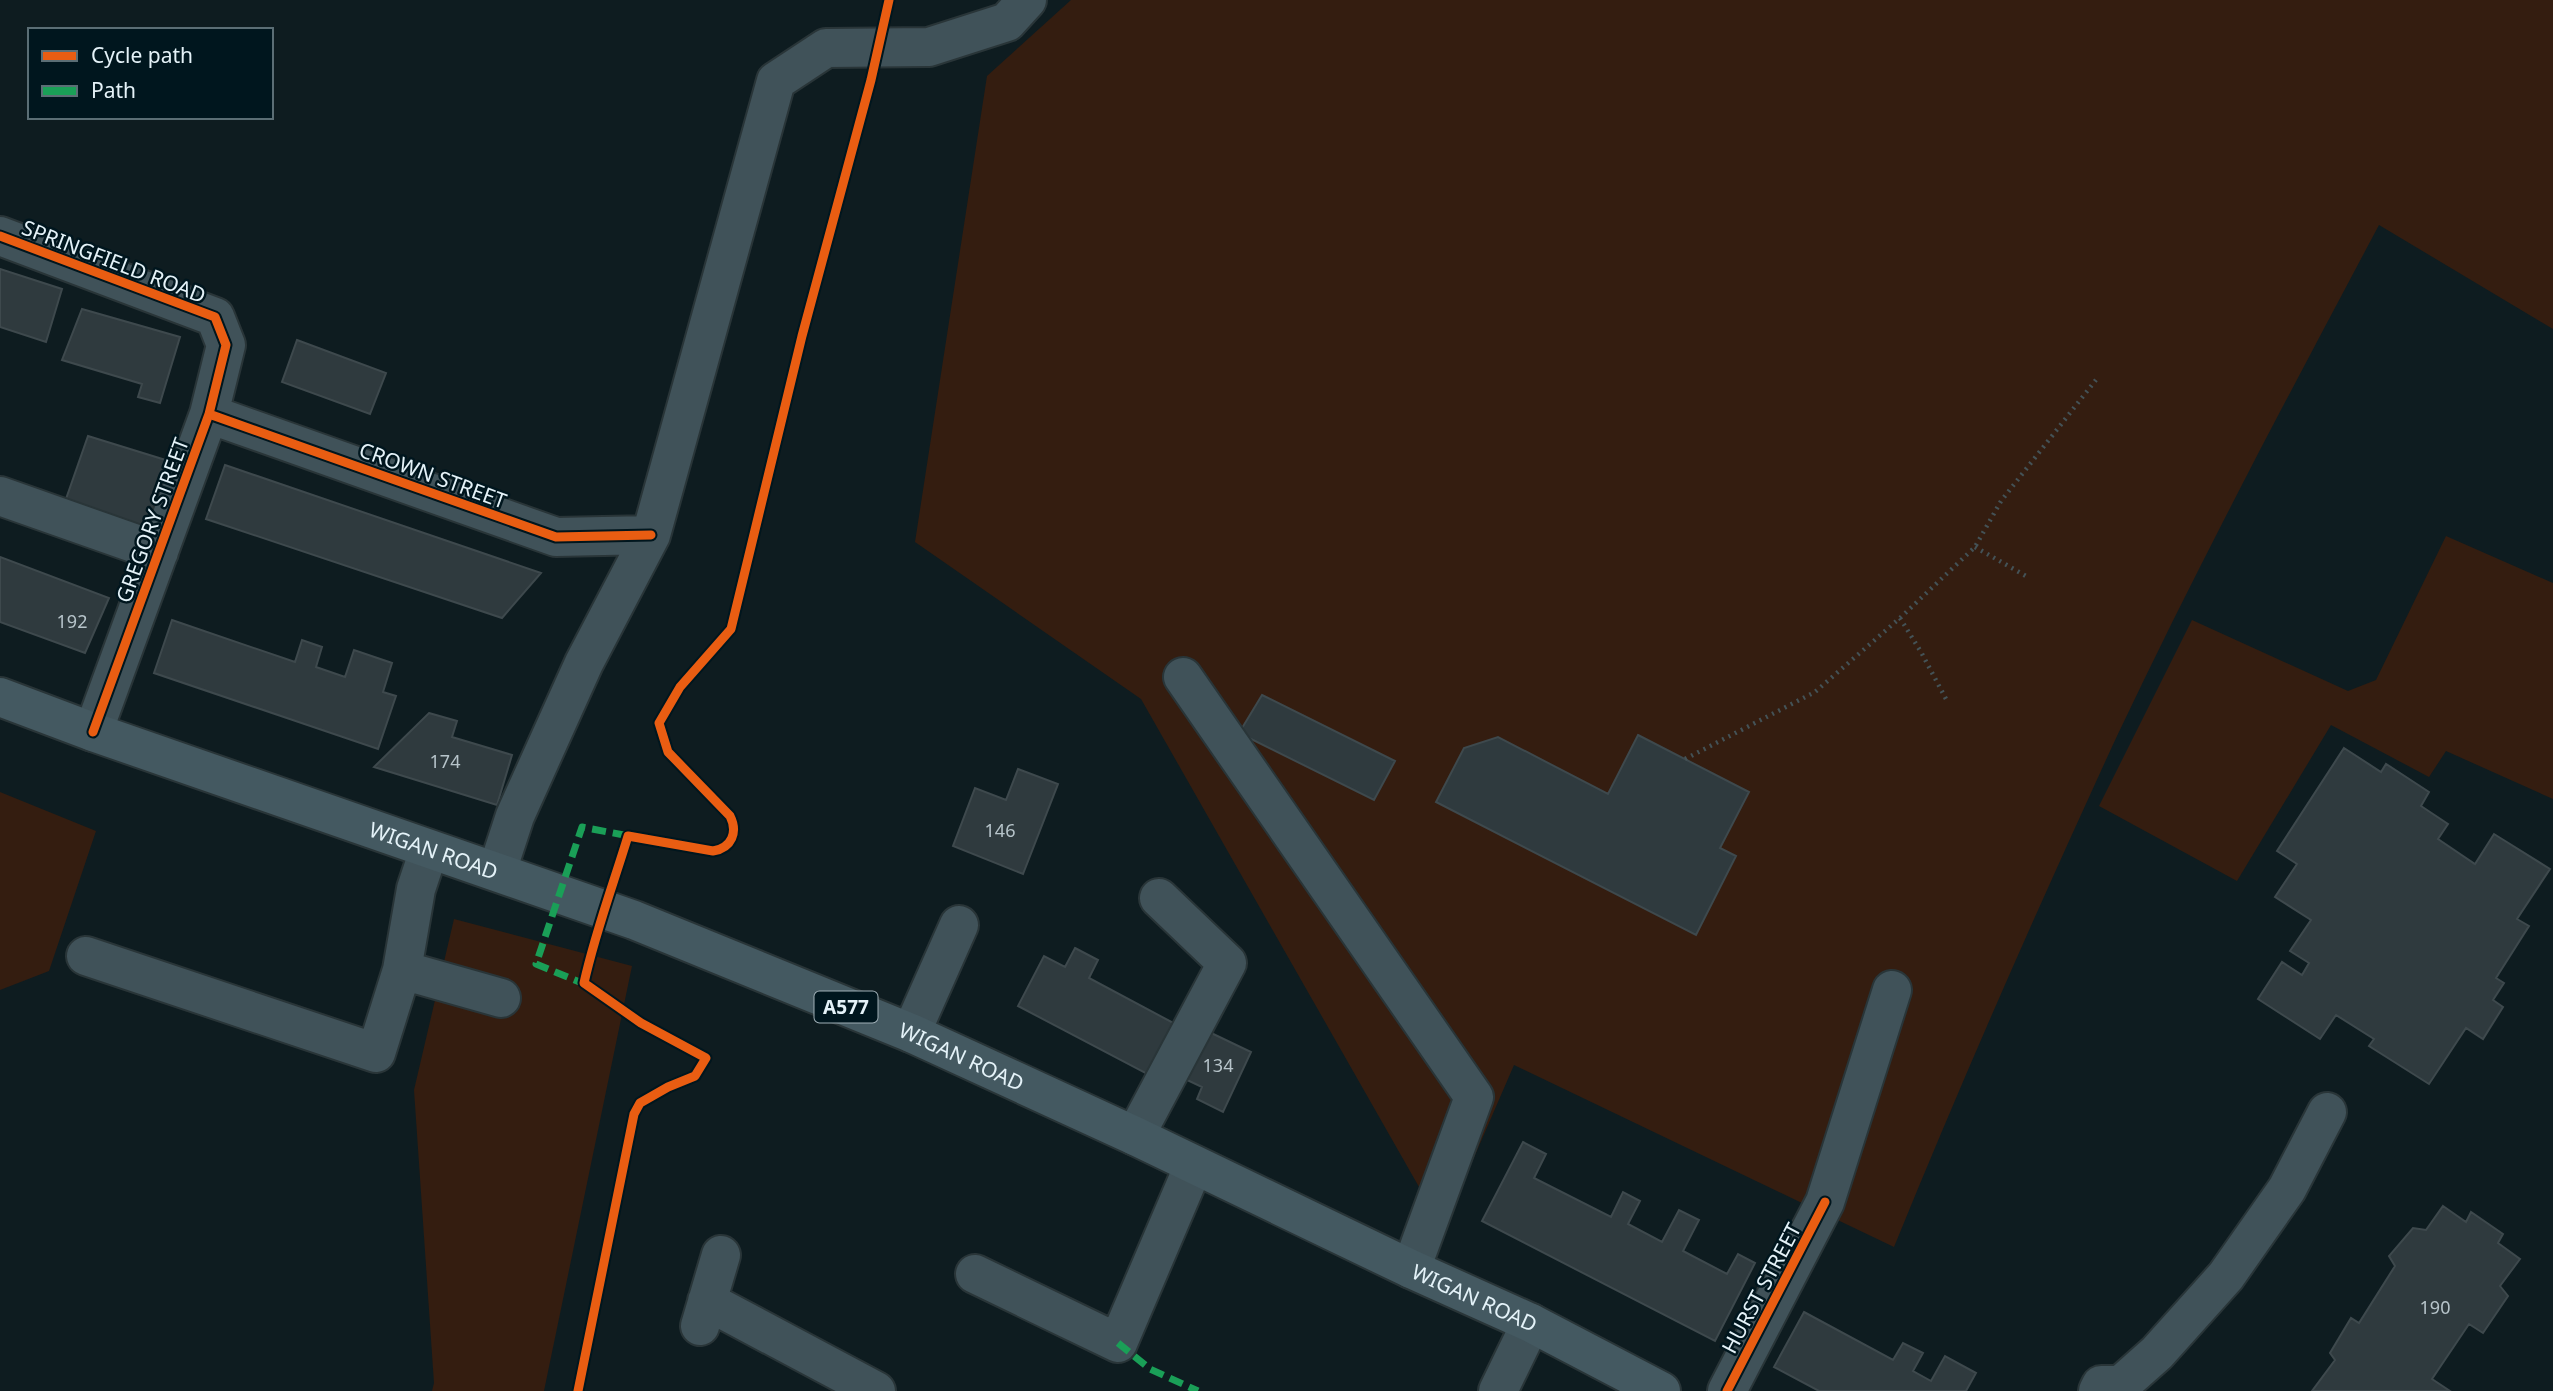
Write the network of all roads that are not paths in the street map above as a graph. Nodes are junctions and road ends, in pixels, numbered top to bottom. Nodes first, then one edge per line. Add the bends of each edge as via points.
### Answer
1 (1027, 0) edge
2 (0, 236) edge
3 (215, 317) joint
4 (209, 414) junction
5 (0, 496) edge
6 (651, 535) junction
7 (159, 552) junction
8 (1183, 677) dead end
9 (0, 697) edge
10 (93, 732) junction
11 (429, 850) junction
12 (496, 871) junction
13 (1159, 898) dead end
14 (959, 925) dead end
15 (86, 956) dead end
16 (402, 970) junction
17 (1892, 990) dead end
18 (501, 998) dead end
19 (911, 1033) junction
20 (2327, 1112) dead end
21 (1135, 1136) junction
22 (1194, 1165) junction
23 (721, 1255) dead end
24 (1410, 1269) junction
25 (975, 1273) dead end
26 (1531, 1323) junction
27 (2099, 1388) edge
28 (876, 1391) edge
29 (1498, 1391) edge
30 (1661, 1391) edge
31 (1727, 1391) edge

1 - 6 street via 1007,22 929,47 826,48 776,81
2 - 3 street, SPRINGFIELD ROAD
3 - 4 street, GREGORY STREET via 226,345
4 - 6 street, CROWN STREET via 556,537
4 - 7 street, GREGORY STREET
5 - 7 street
6 - 12 street via 584,663 515,816
7 - 10 street, GREGORY STREET
8 - 24 street via 1474,1097
9 - 10 highway, WIGAN ROAD / A577
10 - 11 highway, WIGAN ROAD / A577
11 - 12 highway, WIGAN ROAD / A577
11 - 16 street via 416,888
12 - 19 highway, WIGAN ROAD / A577 via 634,920
13 - 21 street via 1227,963
14 - 19 street
15 - 16 street via 376,1052
16 - 18 street
17 - 31 street, HURST STREET via 1825,1202
19 - 21 highway, WIGAN ROAD / A577
20 - 27 street via 2287,1189 2226,1276 2157,1353 2121,1385
21 - 22 highway, WIGAN ROAD / A577
22 - 24 highway, WIGAN ROAD / A577
22 - 25 street via 1118,1343
23 - 28 street via 703,1314
24 - 26 highway, WIGAN ROAD / A577
26 - 29 street
26 - 30 highway, WIGAN ROAD / A577

